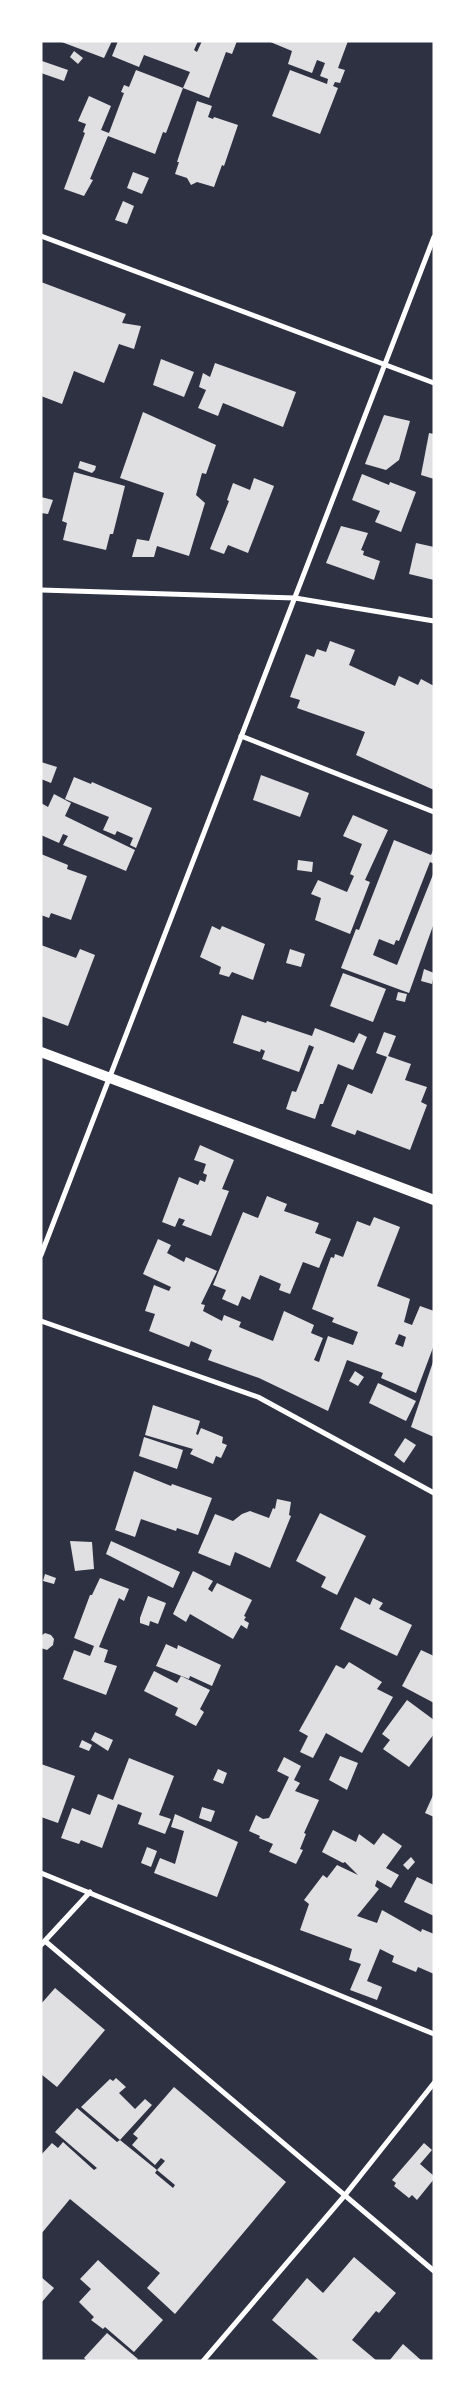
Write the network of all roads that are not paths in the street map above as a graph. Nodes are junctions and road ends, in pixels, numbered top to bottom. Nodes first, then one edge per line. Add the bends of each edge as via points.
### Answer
1 (41, 236) edge
2 (434, 237) edge
3 (384, 365) junction
4 (434, 383) edge
5 (41, 590) edge
6 (295, 598) junction
7 (434, 621) edge
8 (241, 736) junction
9 (434, 812) edge
10 (41, 1052) edge
11 (110, 1077) junction
12 (434, 1200) edge
13 (41, 1255) edge
14 (41, 1321) edge
15 (434, 1493) edge
16 (41, 1873) edge
17 (90, 1892) junction
18 (43, 1943) edge
19 (434, 2034) edge
20 (434, 2083) edge
21 (345, 2195) junction
22 (434, 2271) edge
23 (203, 2361) edge

1 - 3 street
2 - 3 street
3 - 4 street
3 - 6 street
5 - 6 street
6 - 7 street
6 - 8 street
8 - 9 street
8 - 11 street
10 - 11 main road
11 - 12 main road
11 - 13 street
14 - 15 street via 258,1396
16 - 17 street
17 - 18 street
17 - 19 street
18 - 21 street
20 - 21 street
21 - 22 street
21 - 23 street

